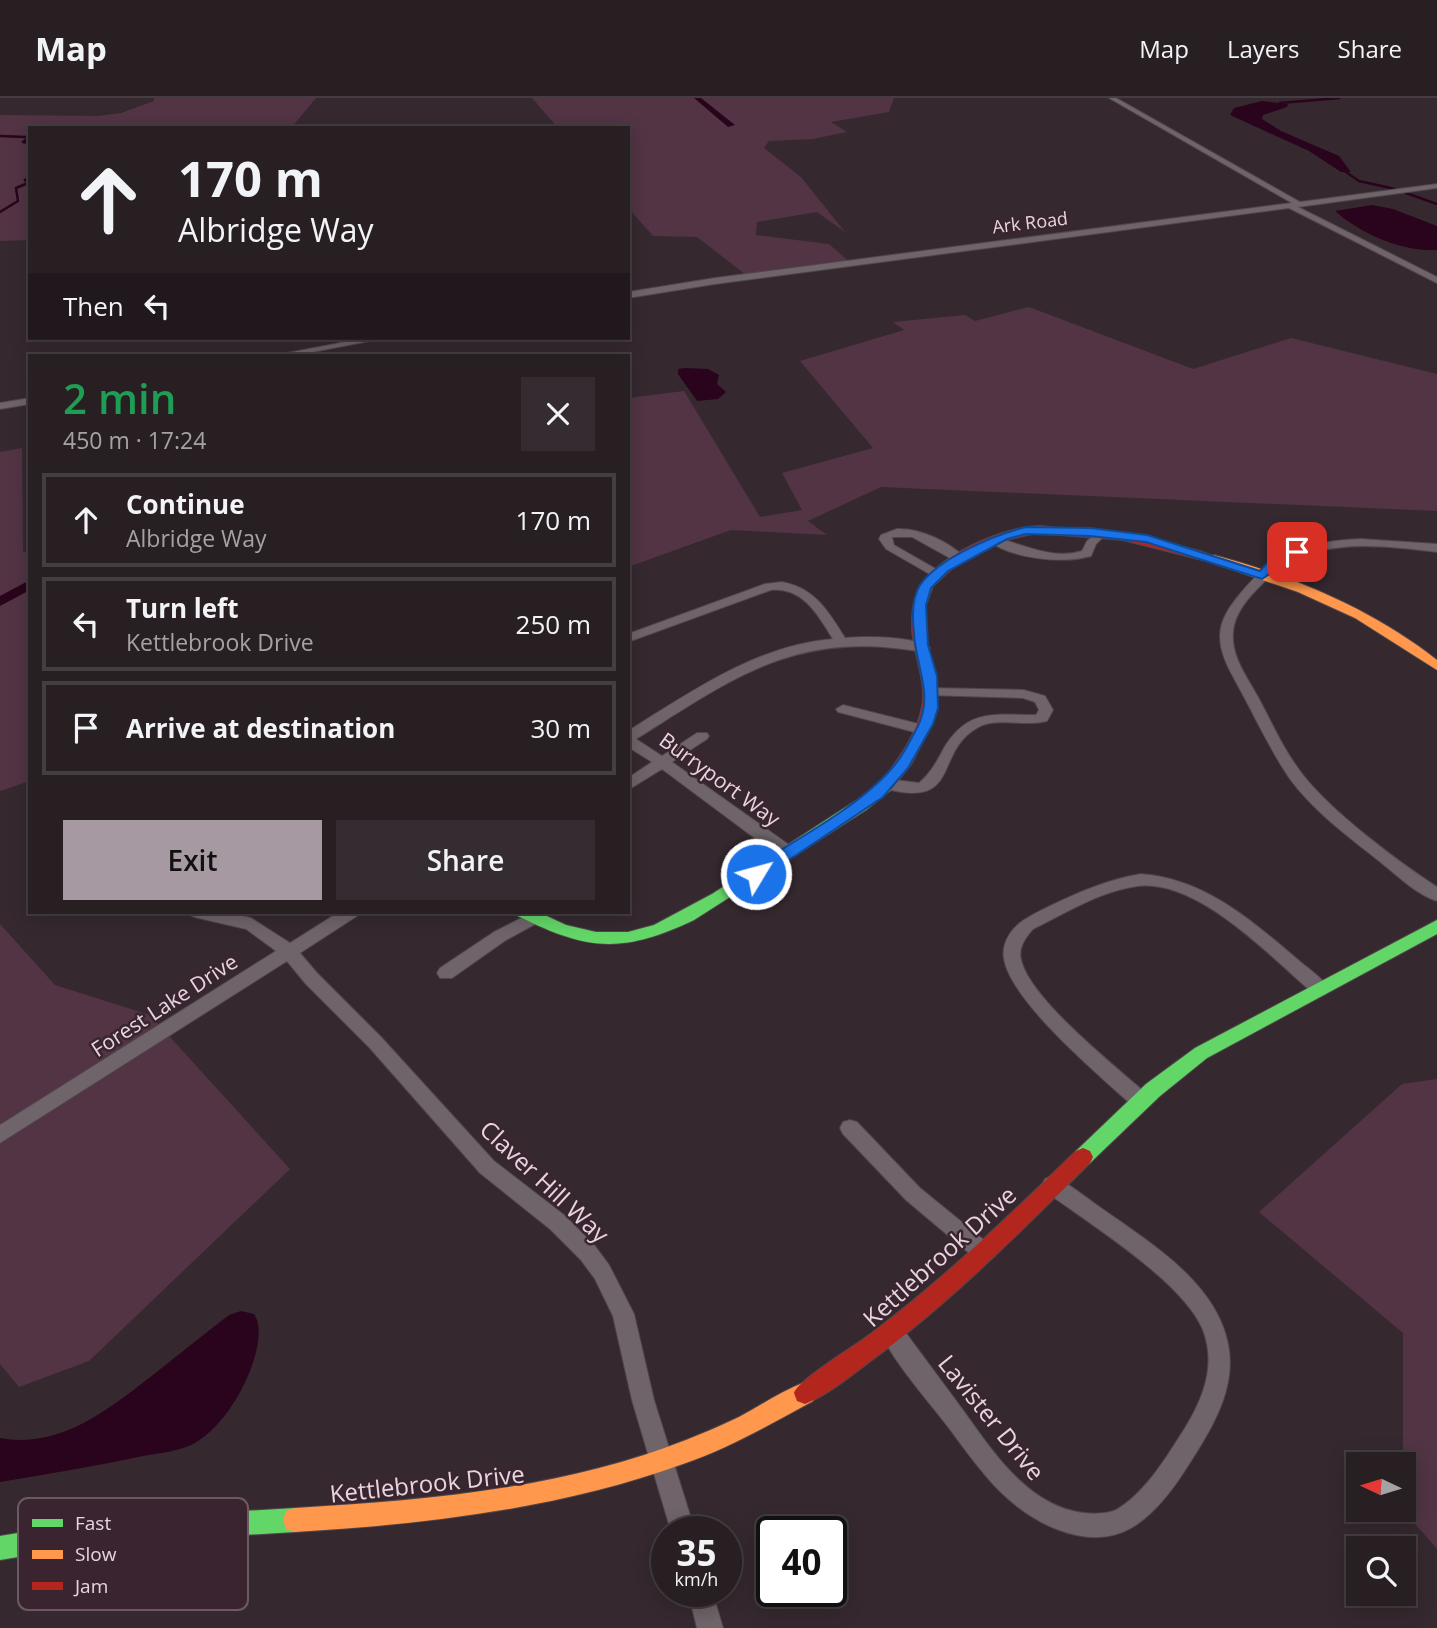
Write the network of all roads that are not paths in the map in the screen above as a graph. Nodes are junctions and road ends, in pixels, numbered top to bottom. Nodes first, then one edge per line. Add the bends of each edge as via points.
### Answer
1 (1112, 98) edge
2 (1437, 186) edge
3 (1300, 204) junction
4 (1289, 205) junction
5 (1437, 281) edge
6 (630, 295) edge
7 (368, 340) edge
8 (288, 354) edge
9 (28, 401) edge
10 (0, 406) edge
11 (1101, 533) junction
12 (995, 541) junction
13 (1437, 548) edge
14 (961, 559) junction
15 (937, 573) junction
16 (1262, 576) junction
17 (630, 637) edge
18 (841, 641) junction
19 (923, 648) junction
20 (1437, 666) edge
21 (932, 692) junction
22 (843, 709) dead end
23 (922, 729) junction
24 (702, 736) dead end
25 (630, 738) edge
26 (630, 740) edge
27 (663, 762) junction
28 (630, 784) edge
29 (888, 784) junction
30 (786, 851) junction
31 (1437, 895) edge
32 (207, 914) edge
33 (348, 914) edge
34 (529, 915) edge
35 (1437, 926) edge
36 (289, 951) junction
37 (446, 973) dead end
38 (1320, 989) junction
39 (1141, 1101) junction
40 (850, 1128) dead end
41 (0, 1135) edge
42 (1052, 1185) junction
43 (982, 1252) junction
44 (892, 1333) junction
45 (664, 1461) junction
46 (679, 1516) edge
47 (248, 1522) edge
48 (18, 1544) edge
49 (0, 1548) edge
50 (704, 1607) edge
51 (710, 1628) edge

1 - 3 street
2 - 3 street, Ark Road
3 - 4 street, Ark Road
4 - 5 street
4 - 6 street, Ark Road
7 - 8 street
9 - 10 street
11 - 12 street via 1026,530
11 - 12 street via 1087,552 1074,556 1035,554
11 - 16 street via 1160,541
12 - 14 street
13 - 16 street via 1370,542 1323,545 1287,556
14 - 15 street
14 - 15 street via 913,533 887,535 890,547
15 - 19 street via 921,596
16 - 20 street via 1324,598 1391,630
16 - 31 street via 1234,609 1227,642 1278,751 1336,818
17 - 18 street via 784,584 809,596
18 - 19 street
18 - 25 street via 800,647 746,667
19 - 21 street
21 - 23 street
21 - 29 street via 1024,694 1040,699 1046,710 1042,718 987,720 968,726 955,738 928,784 917,789
22 - 23 street
23 - 29 street
24 - 27 street
26 - 27 street, Burryport Way
27 - 28 street
27 - 30 street, Burryport Way
29 - 30 street
30 - 34 street via 699,909 631,938 593,939 558,931
32 - 36 street, Claver Hill Way via 251,924
33 - 36 street, Forest Lake Drive
34 - 37 street
35 - 38 street, Kettlebrook Drive
36 - 41 street, Forest Lake Drive
36 - 45 street, Claver Hill Way via 480,1160 557,1222 602,1272 623,1314 643,1400
38 - 39 street, Kettlebrook Drive via 1223,1040
38 - 39 street via 1226,913 1168,882 1121,884 1027,925 1012,947 1021,982 1042,1008
39 - 42 street, Kettlebrook Drive
40 - 43 street via 913,1194
42 - 43 street, Kettlebrook Drive
42 - 44 street, Lavister Drive via 1179,1283 1207,1316 1214,1332 1220,1367 1212,1401 1172,1469 1136,1510 1121,1520 1086,1525 1065,1521 1030,1504 989,1462
43 - 44 street, Kettlebrook Drive
44 - 45 street, Kettlebrook Drive via 770,1412
45 - 46 street, Claver Hill Way
45 - 47 street, Kettlebrook Drive via 621,1475 498,1501
48 - 49 street, Kettlebrook Drive
50 - 51 street

